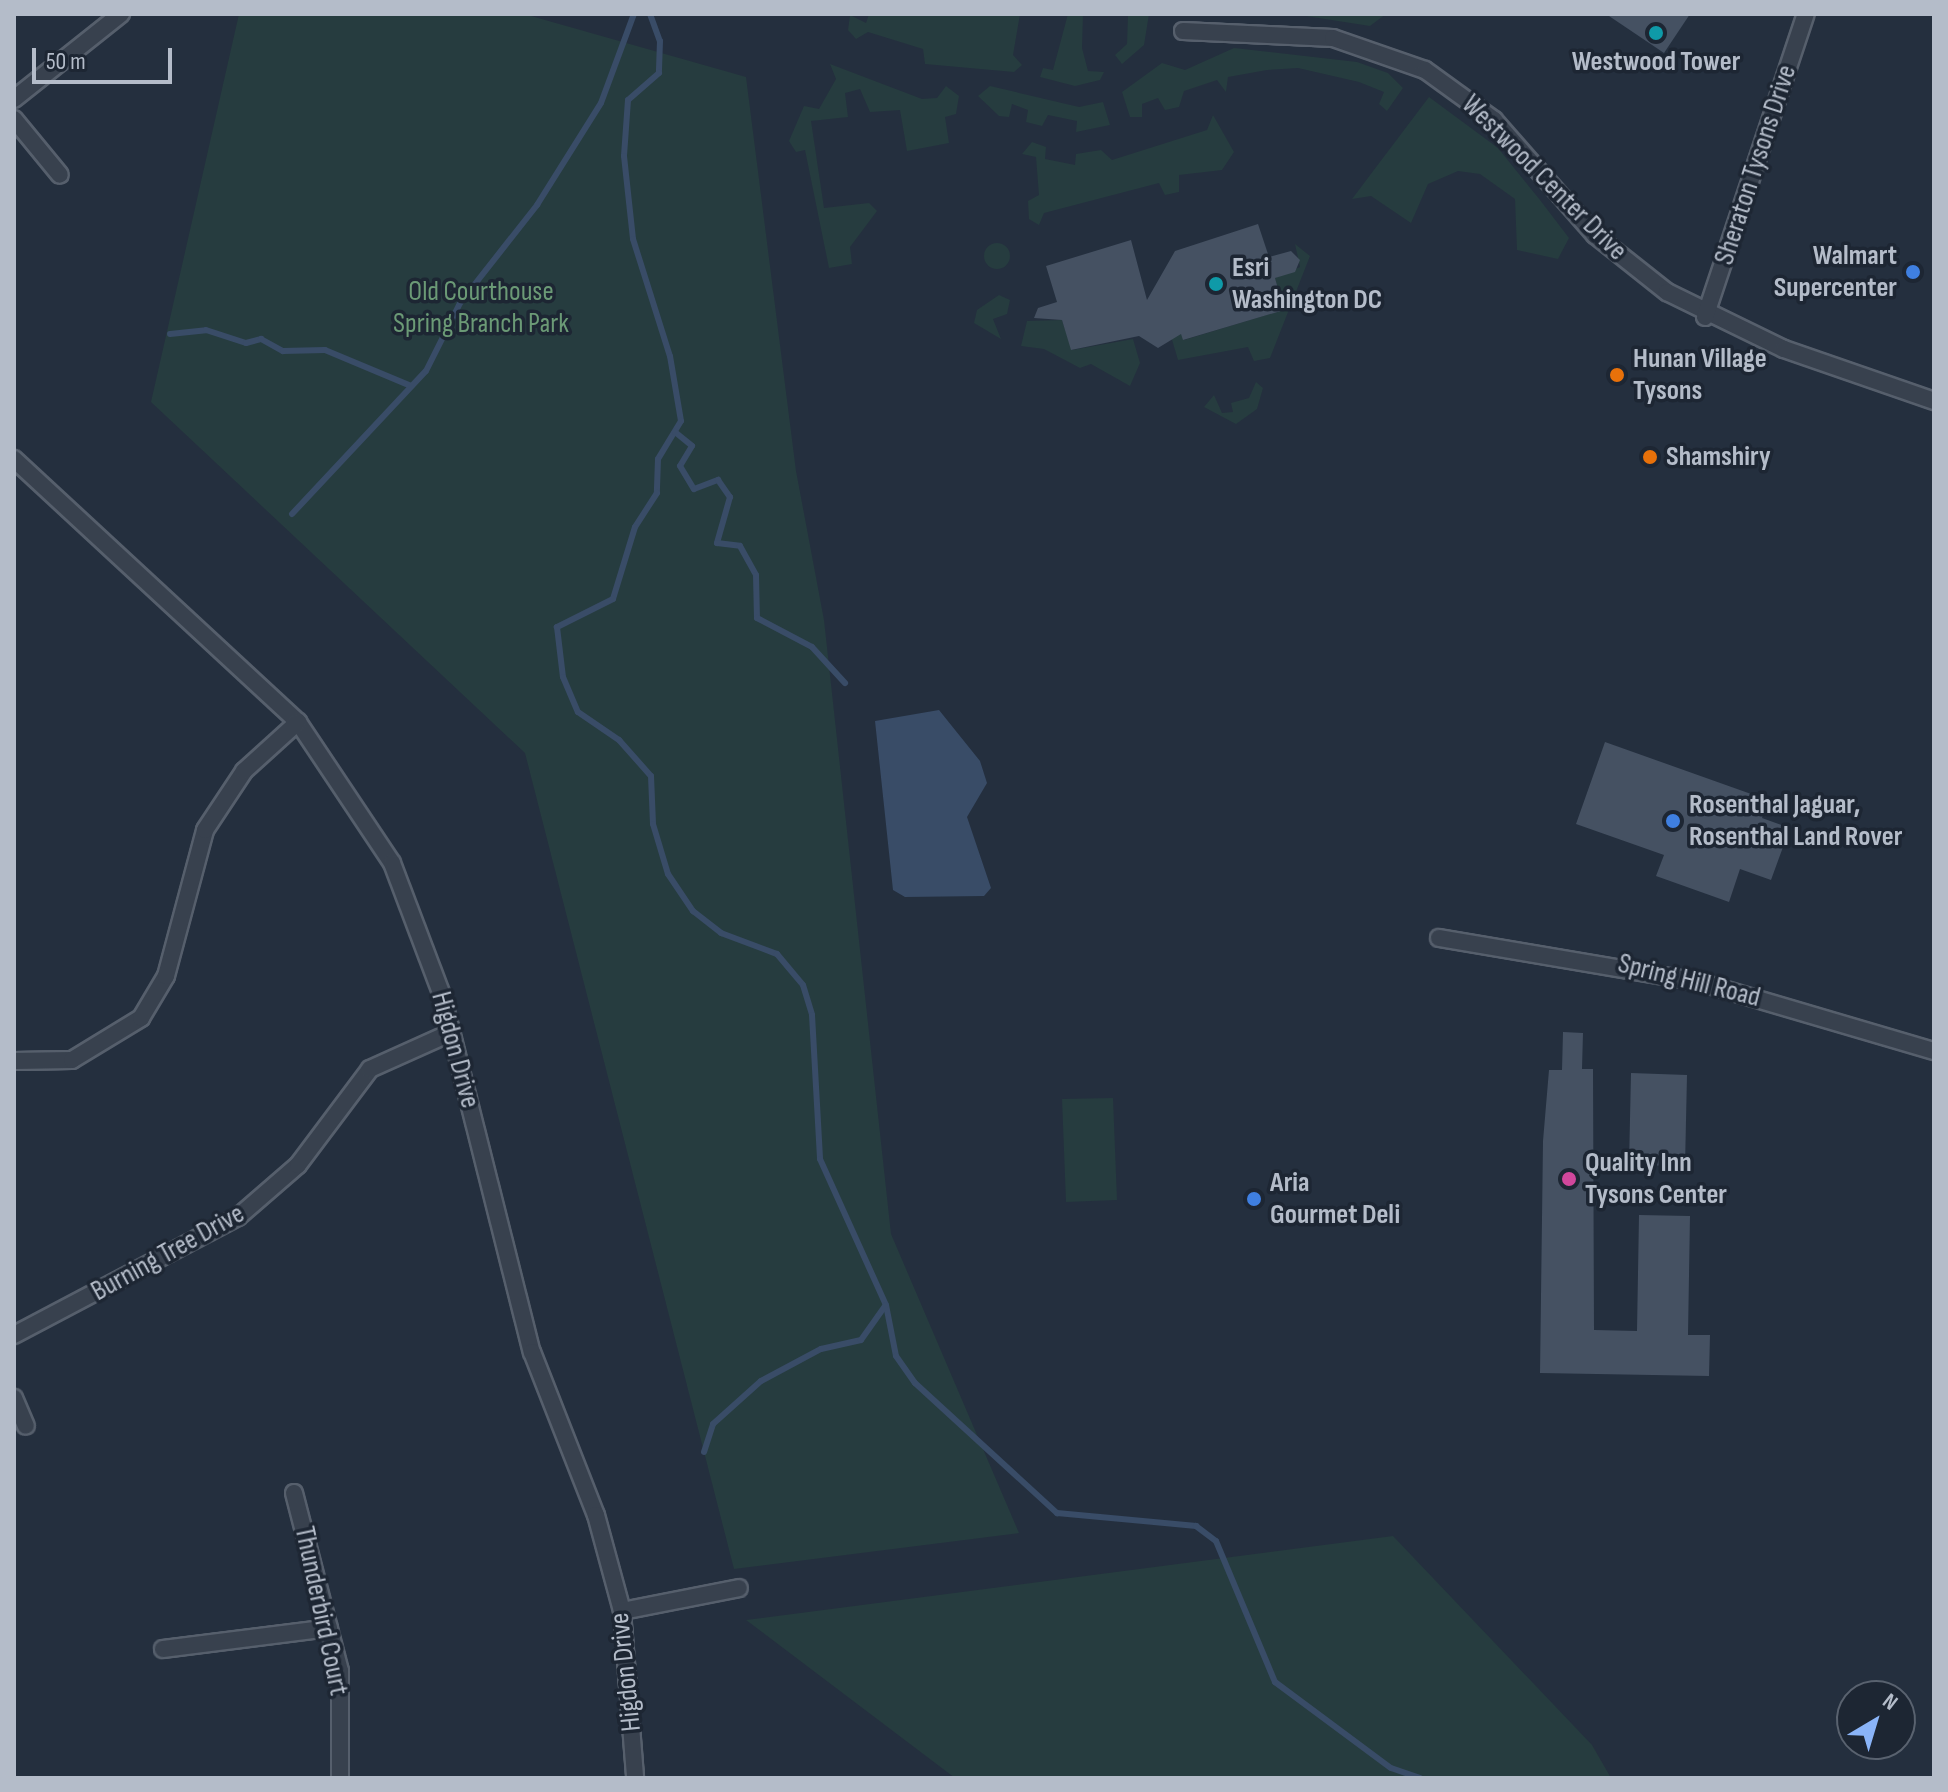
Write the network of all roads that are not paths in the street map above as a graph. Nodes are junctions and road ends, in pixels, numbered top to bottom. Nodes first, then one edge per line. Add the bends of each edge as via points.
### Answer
1 (121, 14) edge
2 (1806, 14) edge
3 (1183, 31) dead end
4 (14, 99) edge
5 (14, 119) edge
6 (60, 175) dead end
7 (1705, 317) junction
8 (1934, 401) edge
9 (14, 459) edge
10 (298, 722) junction
11 (1439, 938) dead end
12 (450, 1033) junction
13 (1934, 1051) edge
14 (14, 1061) edge
15 (14, 1335) edge
16 (14, 1398) edge
17 (26, 1426) dead end
18 (294, 1493) dead end
19 (739, 1588) dead end
20 (622, 1611) junction
21 (329, 1628) junction
22 (163, 1649) dead end
23 (340, 1778) edge
24 (635, 1778) edge

1 - 4 street
2 - 7 street, Sheraton Tysons Drive
3 - 7 street, Westwood Center Drive via 1333,38 1425,70 1494,120 1619,257
5 - 6 street
7 - 8 street, Westwood Center Drive
9 - 10 street, Higdon Drive
10 - 12 street, Higdon Drive via 392,863
10 - 14 street via 244,771 205,830 166,976 141,1018 72,1060
11 - 13 street, Spring Hill Road via 1699,982
12 - 15 street, Burning Tree Drive via 370,1069 298,1165 238,1217
12 - 20 street, Higdon Drive via 532,1352 596,1515
16 - 17 street
18 - 21 street, Thunderbird Court
19 - 20 street
20 - 24 street, Higdon Drive
21 - 22 street
21 - 23 street, Thunderbird Court via 341,1685

